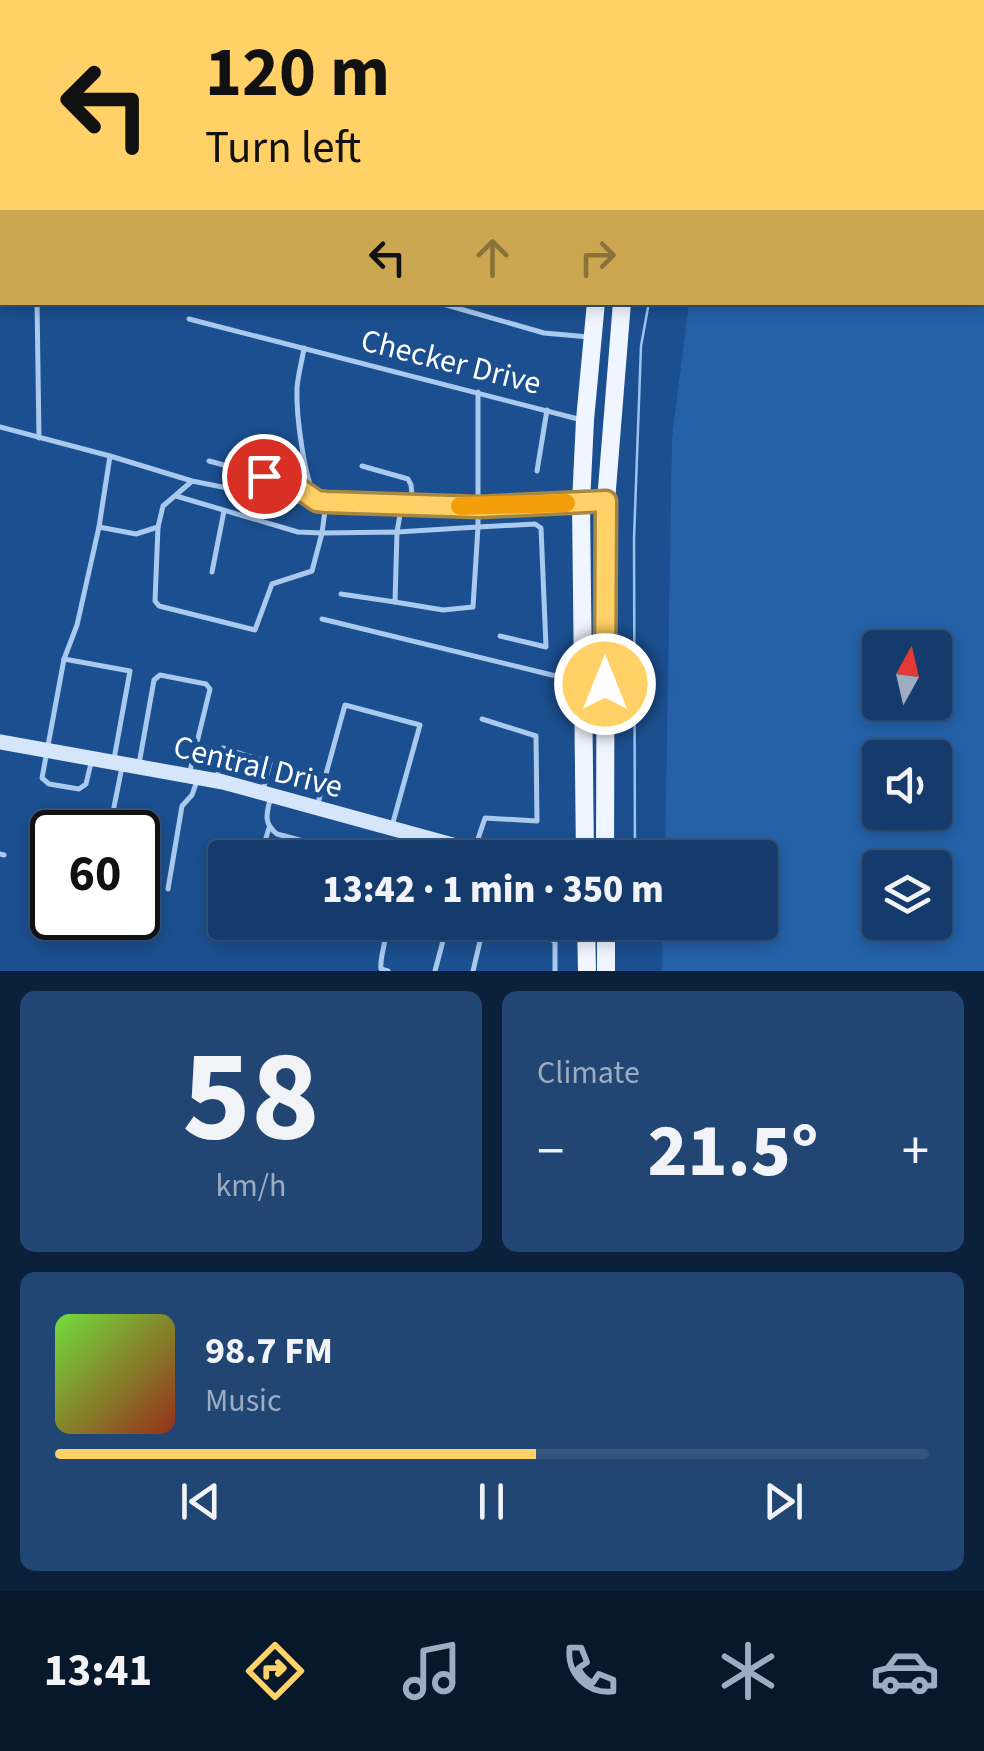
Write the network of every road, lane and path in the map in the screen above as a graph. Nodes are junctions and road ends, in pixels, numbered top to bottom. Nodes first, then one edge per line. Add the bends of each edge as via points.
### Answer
1 (37, 305) edge
2 (446, 305) edge
3 (596, 305) edge
4 (622, 305) edge
5 (188, 319) dead end
6 (592, 338) junction
7 (304, 348) junction
8 (478, 392) junction
9 (547, 410) junction
10 (585, 420) junction
11 (0, 427) edge
12 (39, 438) junction
13 (110, 456) junction
14 (210, 461) dead end
15 (362, 466) dead end
16 (537, 471) dead end
17 (192, 481) junction
18 (176, 496) junction
19 (317, 501) junction
20 (606, 501) junction
21 (326, 502) junction
22 (402, 503) junction
23 (581, 503) junction
24 (413, 504) junction
25 (479, 507) junction
26 (224, 510) junction
27 (100, 527) junction
28 (158, 527) junction
29 (478, 527) junction
30 (397, 532) junction
31 (322, 533) junction
32 (212, 572) dead end
33 (341, 594) dead end
34 (395, 602) junction
35 (322, 618) dead end
36 (500, 636) dead end
37 (64, 659) junction
38 (583, 679) junction
39 (482, 719) dead end
40 (0, 742) edge
41 (47, 750) junction
42 (92, 758) junction
43 (125, 764) junction
44 (194, 777) junction
45 (216, 781) junction
46 (267, 794) junction
47 (316, 808) junction
48 (114, 810) edge
49 (269, 828) junction
50 (391, 829) junction
51 (265, 840) edge
52 (300, 840) edge
53 (431, 840) edge
54 (485, 840) edge
55 (585, 840) edge
56 (606, 840) edge
57 (168, 889) dead end
58 (385, 940) edge
59 (443, 940) edge
60 (480, 940) edge
61 (552, 940) edge
62 (586, 940) edge
63 (606, 940) edge
64 (388, 971) edge
65 (435, 971) edge
66 (473, 971) edge
67 (555, 971) edge
68 (587, 971) edge
69 (606, 971) edge

1 - 12 lane
2 - 6 lane via 544,333
3 - 6 main road
4 - 20 main road
5 - 7 lane, Checker Drive
6 - 10 main road
7 - 8 lane, Checker Drive
7 - 19 lane via 300,430
8 - 9 lane, Checker Drive
8 - 25 lane
9 - 10 lane, Checker Drive
9 - 16 lane
10 - 23 main road
11 - 12 lane
12 - 13 lane
13 - 17 lane
13 - 27 lane
14 - 19 lane via 291,483
15 - 24 lane via 408,479
17 - 18 lane
17 - 19 lane
18 - 26 lane
18 - 28 lane via 163,506
19 - 21 lane
20 - 23 lane
20 - 56 main road
21 - 22 lane
21 - 31 lane
22 - 24 lane
22 - 30 lane
23 - 25 lane
23 - 38 main road
24 - 25 lane
25 - 29 lane
26 - 31 lane
26 - 32 lane
27 - 28 lane via 136,534
27 - 37 lane
28 - 31 lane via 155,602 255,630 272,584 312,571
29 - 30 lane
29 - 34 lane via 472,607
29 - 36 lane via 541,528 546,648
30 - 31 lane
30 - 34 lane
33 - 34 lane
35 - 38 lane
37 - 41 lane
37 - 43 lane via 130,670
38 - 55 main road
39 - 54 lane via 536,736 536,822 484,818
40 - 41 street, Central Drive
41 - 42 street, Central Drive
41 - 42 lane via 42,778 48,784 79,789
42 - 43 street, Central Drive
43 - 44 street, Central Drive
43 - 44 lane via 154,680 206,684
43 - 48 lane
44 - 45 street, Central Drive
44 - 57 lane via 192,795 182,806
45 - 46 street, Central Drive
45 - 46 lane via 223,748 270,763
46 - 47 street, Central Drive
46 - 49 lane
47 - 50 street, Central Drive
47 - 50 lane via 345,705 420,725
49 - 51 lane
49 - 52 lane
50 - 53 street, Central Drive
58 - 64 lane via 380,962
59 - 65 lane
60 - 66 lane
61 - 67 lane
62 - 68 main road
63 - 69 main road

